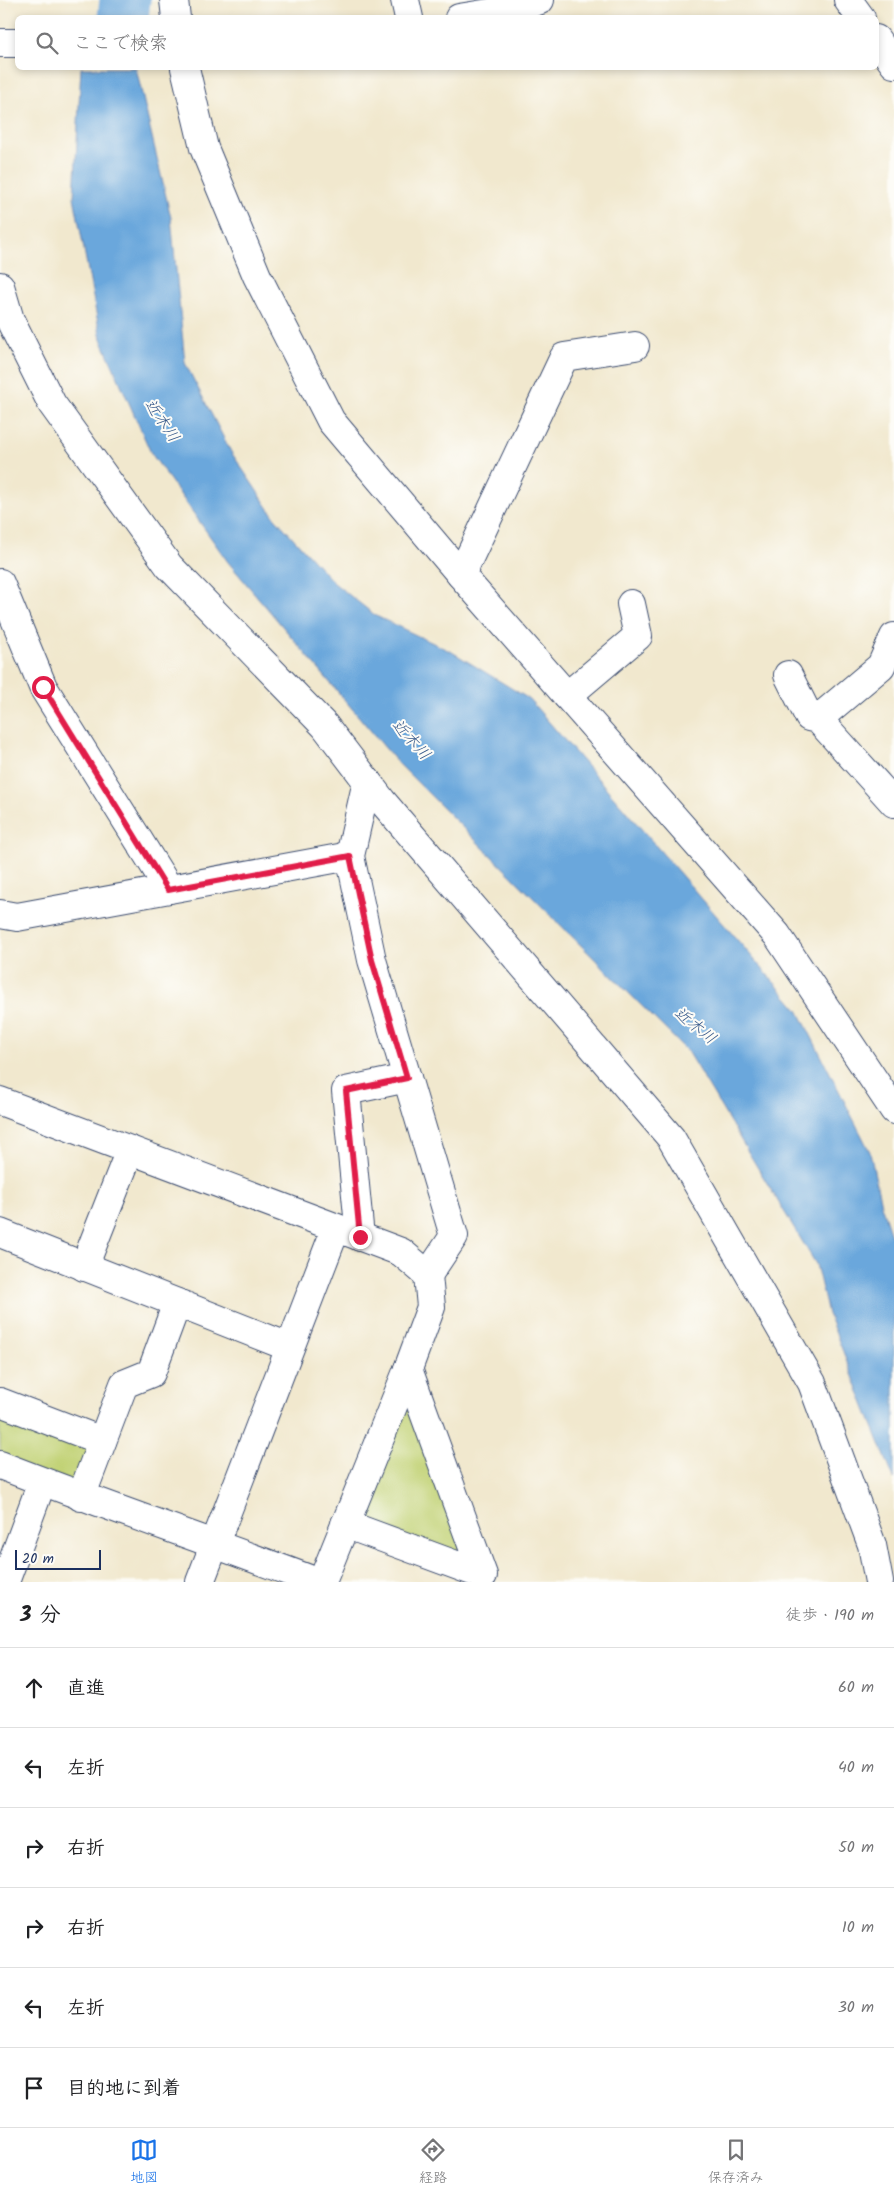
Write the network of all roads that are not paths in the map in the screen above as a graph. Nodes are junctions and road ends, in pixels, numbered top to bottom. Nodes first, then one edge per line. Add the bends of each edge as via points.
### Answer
1 (174, 0) edge
2 (405, 0) edge
3 (540, 0) edge
4 (176, 15) edge
5 (408, 15) edge
6 (477, 15) edge
7 (0, 43) edge
8 (15, 43) edge
9 (879, 43) edge
10 (894, 64) edge
11 (185, 70) edge
12 (0, 286) edge
13 (635, 346) dead end
14 (461, 575) junction
15 (0, 583) edge
16 (631, 604) dead end
17 (894, 637) edge
18 (788, 674) dead end
19 (567, 696) junction
20 (818, 720) junction
21 (367, 781) junction
22 (894, 803) edge
23 (350, 856) junction
24 (168, 890) junction
25 (0, 914) edge
26 (407, 1078) junction
27 (0, 1101) edge
28 (894, 1110) edge
29 (130, 1150) junction
30 (348, 1232) junction
31 (0, 1234) edge
32 (84, 1267) junction
33 (428, 1274) junction
34 (177, 1304) junction
35 (290, 1346) junction
36 (408, 1369) junction
37 (0, 1402) edge
38 (102, 1441) junction
39 (0, 1465) edge
40 (42, 1482) junction
41 (82, 1497) junction
42 (345, 1524) junction
43 (215, 1543) junction
44 (2, 1582) edge
45 (200, 1582) edge
46 (317, 1582) edge
47 (322, 1582) edge
48 (878, 1582) edge

1 - 4 street
2 - 5 street
3 - 6 street via 514,9
7 - 8 street
9 - 10 street
11 - 14 street via 204,148 257,276 331,421
12 - 21 street via 10,320 52,404 169,566 325,726
13 - 14 street via 564,357
14 - 19 street
15 - 24 street via 43,687
16 - 19 street via 638,636
17 - 20 street via 880,666
18 - 20 street via 809,717
19 - 28 street via 777,935
20 - 22 street
21 - 23 street
21 - 48 street via 671,1138 812,1383 872,1545
23 - 24 street
23 - 26 street via 372,960
24 - 25 street via 16,917
26 - 30 street via 346,1091
26 - 33 street via 454,1236
27 - 29 street
29 - 30 street
29 - 32 street
30 - 33 street via 401,1252
30 - 35 street
31 - 32 street
32 - 34 street
33 - 36 street via 431,1307
34 - 35 street
34 - 38 street via 151,1373 124,1384
35 - 43 street
36 - 42 street
36 - 42 street via 483,1575
37 - 38 street
38 - 41 street
39 - 40 street
40 - 41 street
40 - 44 street
41 - 43 street
42 - 47 street
43 - 45 street
43 - 46 street

